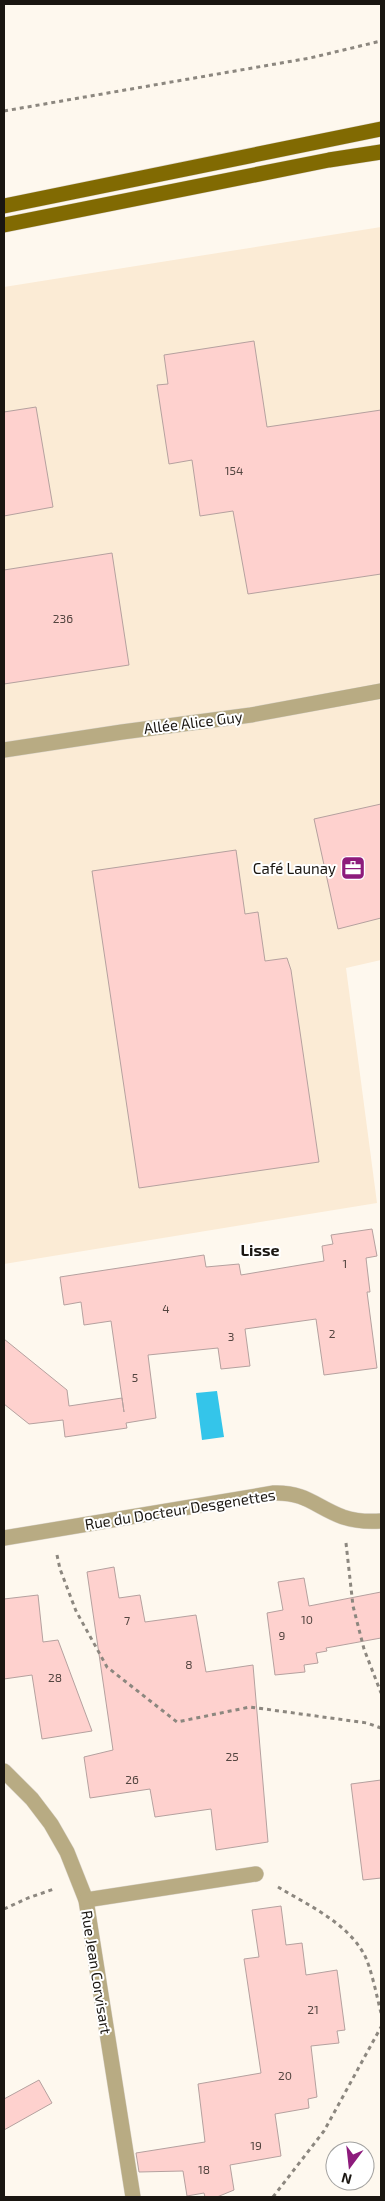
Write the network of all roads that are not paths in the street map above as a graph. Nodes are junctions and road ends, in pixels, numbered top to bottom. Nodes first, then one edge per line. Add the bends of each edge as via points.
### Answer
1 (381, 129) edge
2 (381, 152) edge
3 (4, 206) edge
4 (4, 225) edge
5 (381, 691) edge
6 (4, 750) edge
7 (381, 1521) edge
8 (4, 1538) edge
9 (4, 1771) edge
10 (256, 1874) road end
11 (86, 1900) junction
12 (133, 2197) edge

1 - 3 main road
2 - 4 main road
5 - 6 street, Allée Alice Guy via 251,715
7 - 8 street, Rue du Docteur Desgenettes via 366,1522 343,1517 292,1493 274,1493
9 - 11 street, Rue Jean Corvisart via 51,1824
10 - 11 street
11 - 12 street, Rue Jean Corvisart

